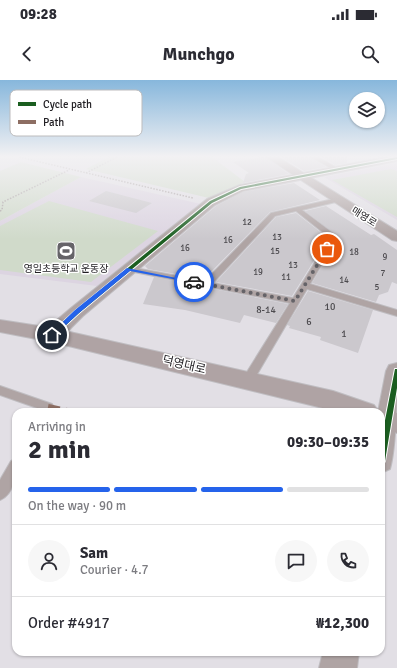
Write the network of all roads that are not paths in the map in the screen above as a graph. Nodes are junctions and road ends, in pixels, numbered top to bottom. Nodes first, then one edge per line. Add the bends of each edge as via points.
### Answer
1 (258, 184) edge
2 (315, 184) edge
3 (338, 200) junction
4 (297, 209) junction
5 (397, 237) edge
6 (129, 269) junction
7 (207, 284) junction
8 (305, 285) junction
9 (295, 301) junction
10 (397, 313) edge
11 (0, 326) edge
12 (52, 335) junction
13 (397, 372) edge
14 (248, 380) junction
15 (0, 390) edge
16 (48, 408) edge
17 (355, 408) edge
18 (389, 421) edge
19 (385, 441) edge
20 (12, 472) edge
21 (0, 493) edge
22 (340, 656) edge
23 (338, 668) edge

1 - 6 street via 240,188 211,202
2 - 3 street, 매영로
3 - 4 lane
3 - 5 street, 매영로
4 - 7 lane via 273,214
4 - 8 lane via 334,237
6 - 7 lane
6 - 12 street
7 - 9 lane
8 - 9 lane
8 - 10 lane
9 - 14 lane
11 - 12 main road, 덕영대로
12 - 14 main road, 덕영대로
13 - 18 street
14 - 17 main road, 덕영대로 via 333,400
15 - 16 lane
18 - 19 street
20 - 21 lane
22 - 23 street

